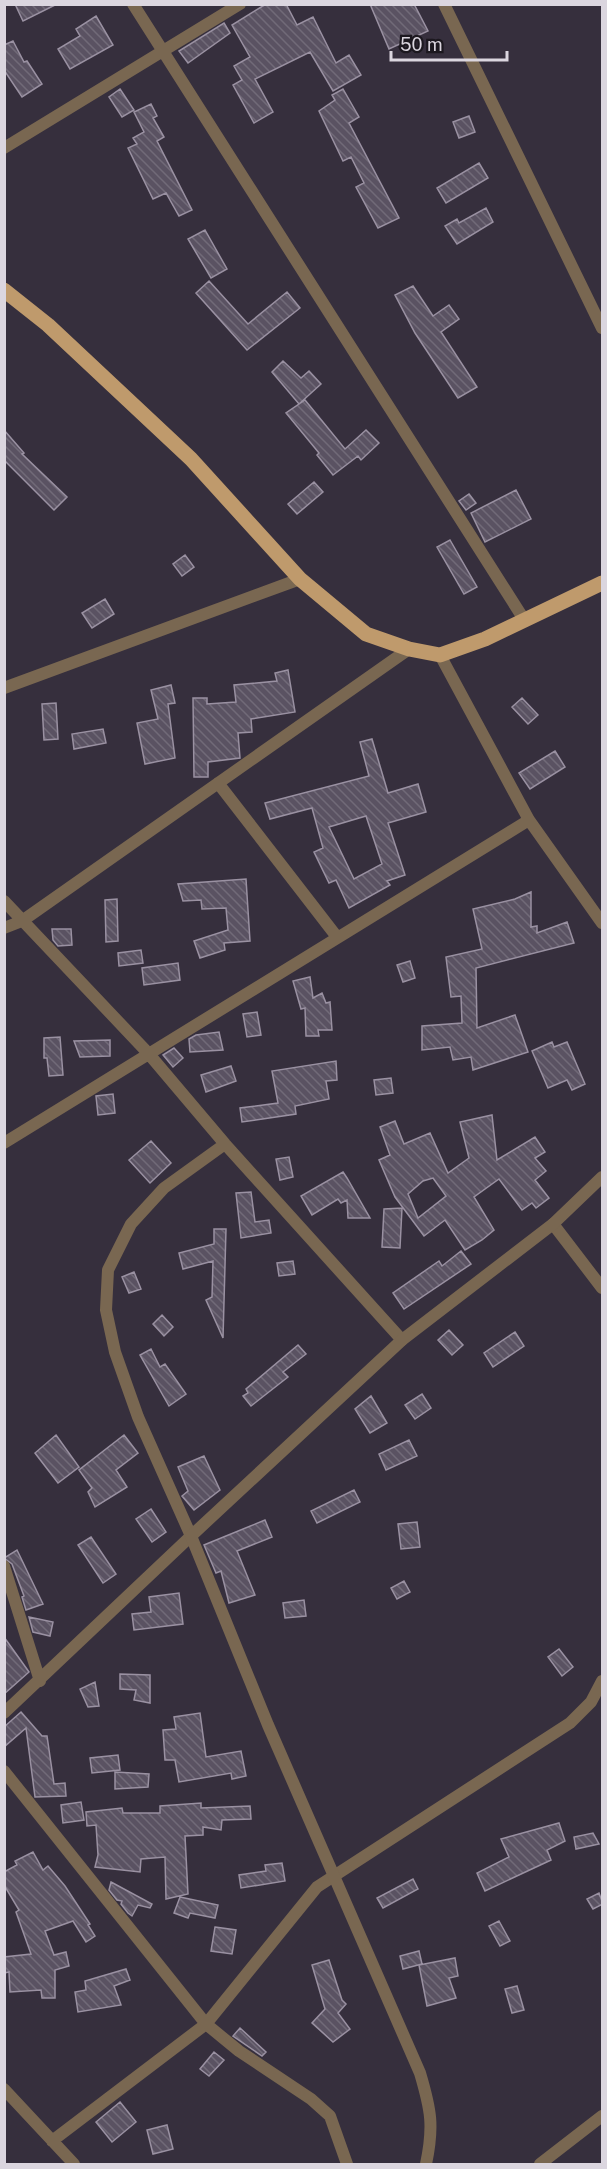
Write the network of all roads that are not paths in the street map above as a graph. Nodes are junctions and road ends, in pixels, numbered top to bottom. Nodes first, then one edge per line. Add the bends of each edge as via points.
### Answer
1 (133, 4) edge
2 (240, 4) edge
3 (444, 4) edge
4 (162, 52) junction
5 (4, 148) edge
6 (4, 290) edge
7 (603, 328) edge
8 (300, 579) junction
9 (603, 583) edge
10 (525, 621) junction
11 (409, 649) junction
12 (440, 655) junction
13 (4, 688) edge
14 (218, 783) junction
15 (529, 820) junction
16 (4, 901) edge
17 (22, 921) junction
18 (603, 923) edge
19 (4, 928) edge
20 (337, 937) junction
21 (148, 1053) junction
22 (4, 1143) edge
23 (225, 1144) junction
24 (603, 1177) edge
25 (553, 1224) junction
26 (603, 1288) edge
27 (402, 1340) junction
28 (191, 1536) junction
29 (4, 1566) edge
30 (40, 1681) junction
31 (603, 1681) edge
32 (4, 1713) edge
33 (4, 1771) edge
34 (333, 1875) junction
35 (206, 2024) junction
36 (4, 2089) edge
37 (603, 2116) edge
38 (52, 2141) junction
39 (74, 2164) edge
40 (347, 2164) edge
41 (426, 2164) edge
42 (540, 2164) edge

1 - 4 street
2 - 4 street
3 - 7 street
4 - 5 street
4 - 10 street
6 - 8 main road via 48,325 191,459
8 - 11 main road via 366,634
8 - 13 street
9 - 10 main road
10 - 12 main road
11 - 12 main road
11 - 14 street
12 - 15 street
14 - 17 street
14 - 20 street
15 - 18 street
15 - 20 street
16 - 17 street
17 - 19 street
17 - 21 street
20 - 21 street
21 - 22 street
21 - 23 street
23 - 27 street
23 - 28 street via 164,1188 131,1224 108,1270 106,1310 115,1352 138,1417
24 - 25 street
25 - 26 street
25 - 27 street
27 - 28 street
28 - 30 street
28 - 34 street
29 - 30 street
30 - 32 street
31 - 34 street via 591,1702 570,1723
33 - 35 street
34 - 35 street via 317,1887
34 - 41 street via 420,2073 432,2135
35 - 38 street
35 - 40 street via 330,2116
36 - 38 street
37 - 42 street
38 - 39 street

